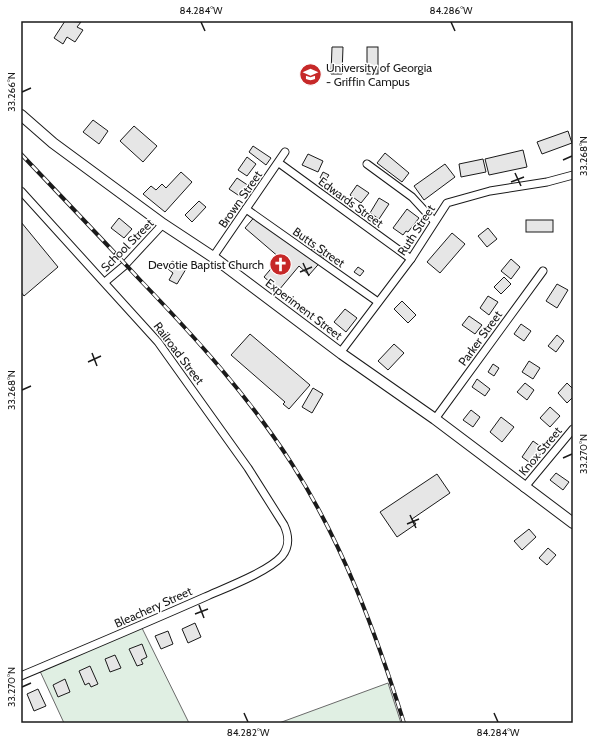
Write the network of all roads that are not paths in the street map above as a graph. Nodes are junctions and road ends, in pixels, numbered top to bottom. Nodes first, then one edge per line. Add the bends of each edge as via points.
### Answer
1 (21, 115) edge
2 (285, 152) dead end
3 (279, 163) junction
4 (367, 164) dead end
5 (573, 175) edge
6 (21, 192) edge
7 (246, 209) junction
8 (434, 221) junction
9 (163, 224) junction
10 (213, 257) junction
11 (411, 259) junction
12 (543, 271) dead end
13 (105, 282) junction
14 (378, 302) junction
15 (340, 353) junction
16 (435, 419) junction
17 (573, 429) edge
18 (524, 488) junction
19 (573, 523) edge
20 (286, 548) joint
21 (21, 676) edge

1 - 9 main road, Experiment Street
2 - 3 street, Brown Street
3 - 7 street, Brown Street
3 - 11 street, Edwards Street
4 - 8 street via 412,197
5 - 8 street, Ruth Street via 490,191 447,203
6 - 13 street, Railroad Street
7 - 10 street, Brown Street
7 - 14 street, Butts Street
8 - 11 street, Ruth Street
9 - 10 main road, Experiment Street
9 - 13 street, School Street via 124,266
10 - 15 main road, Experiment Street
11 - 14 street, Ruth Street
12 - 16 street, Parker Street
13 - 20 street, Railroad Street via 158,342 248,468 284,525 288,534
14 - 15 street, Ruth Street
15 - 16 main road, Experiment Street
16 - 18 main road, Experiment Street
17 - 18 street, Knox Street
18 - 19 main road, Experiment Street
20 - 21 street, Bleachery Street via 277,562 240,582

